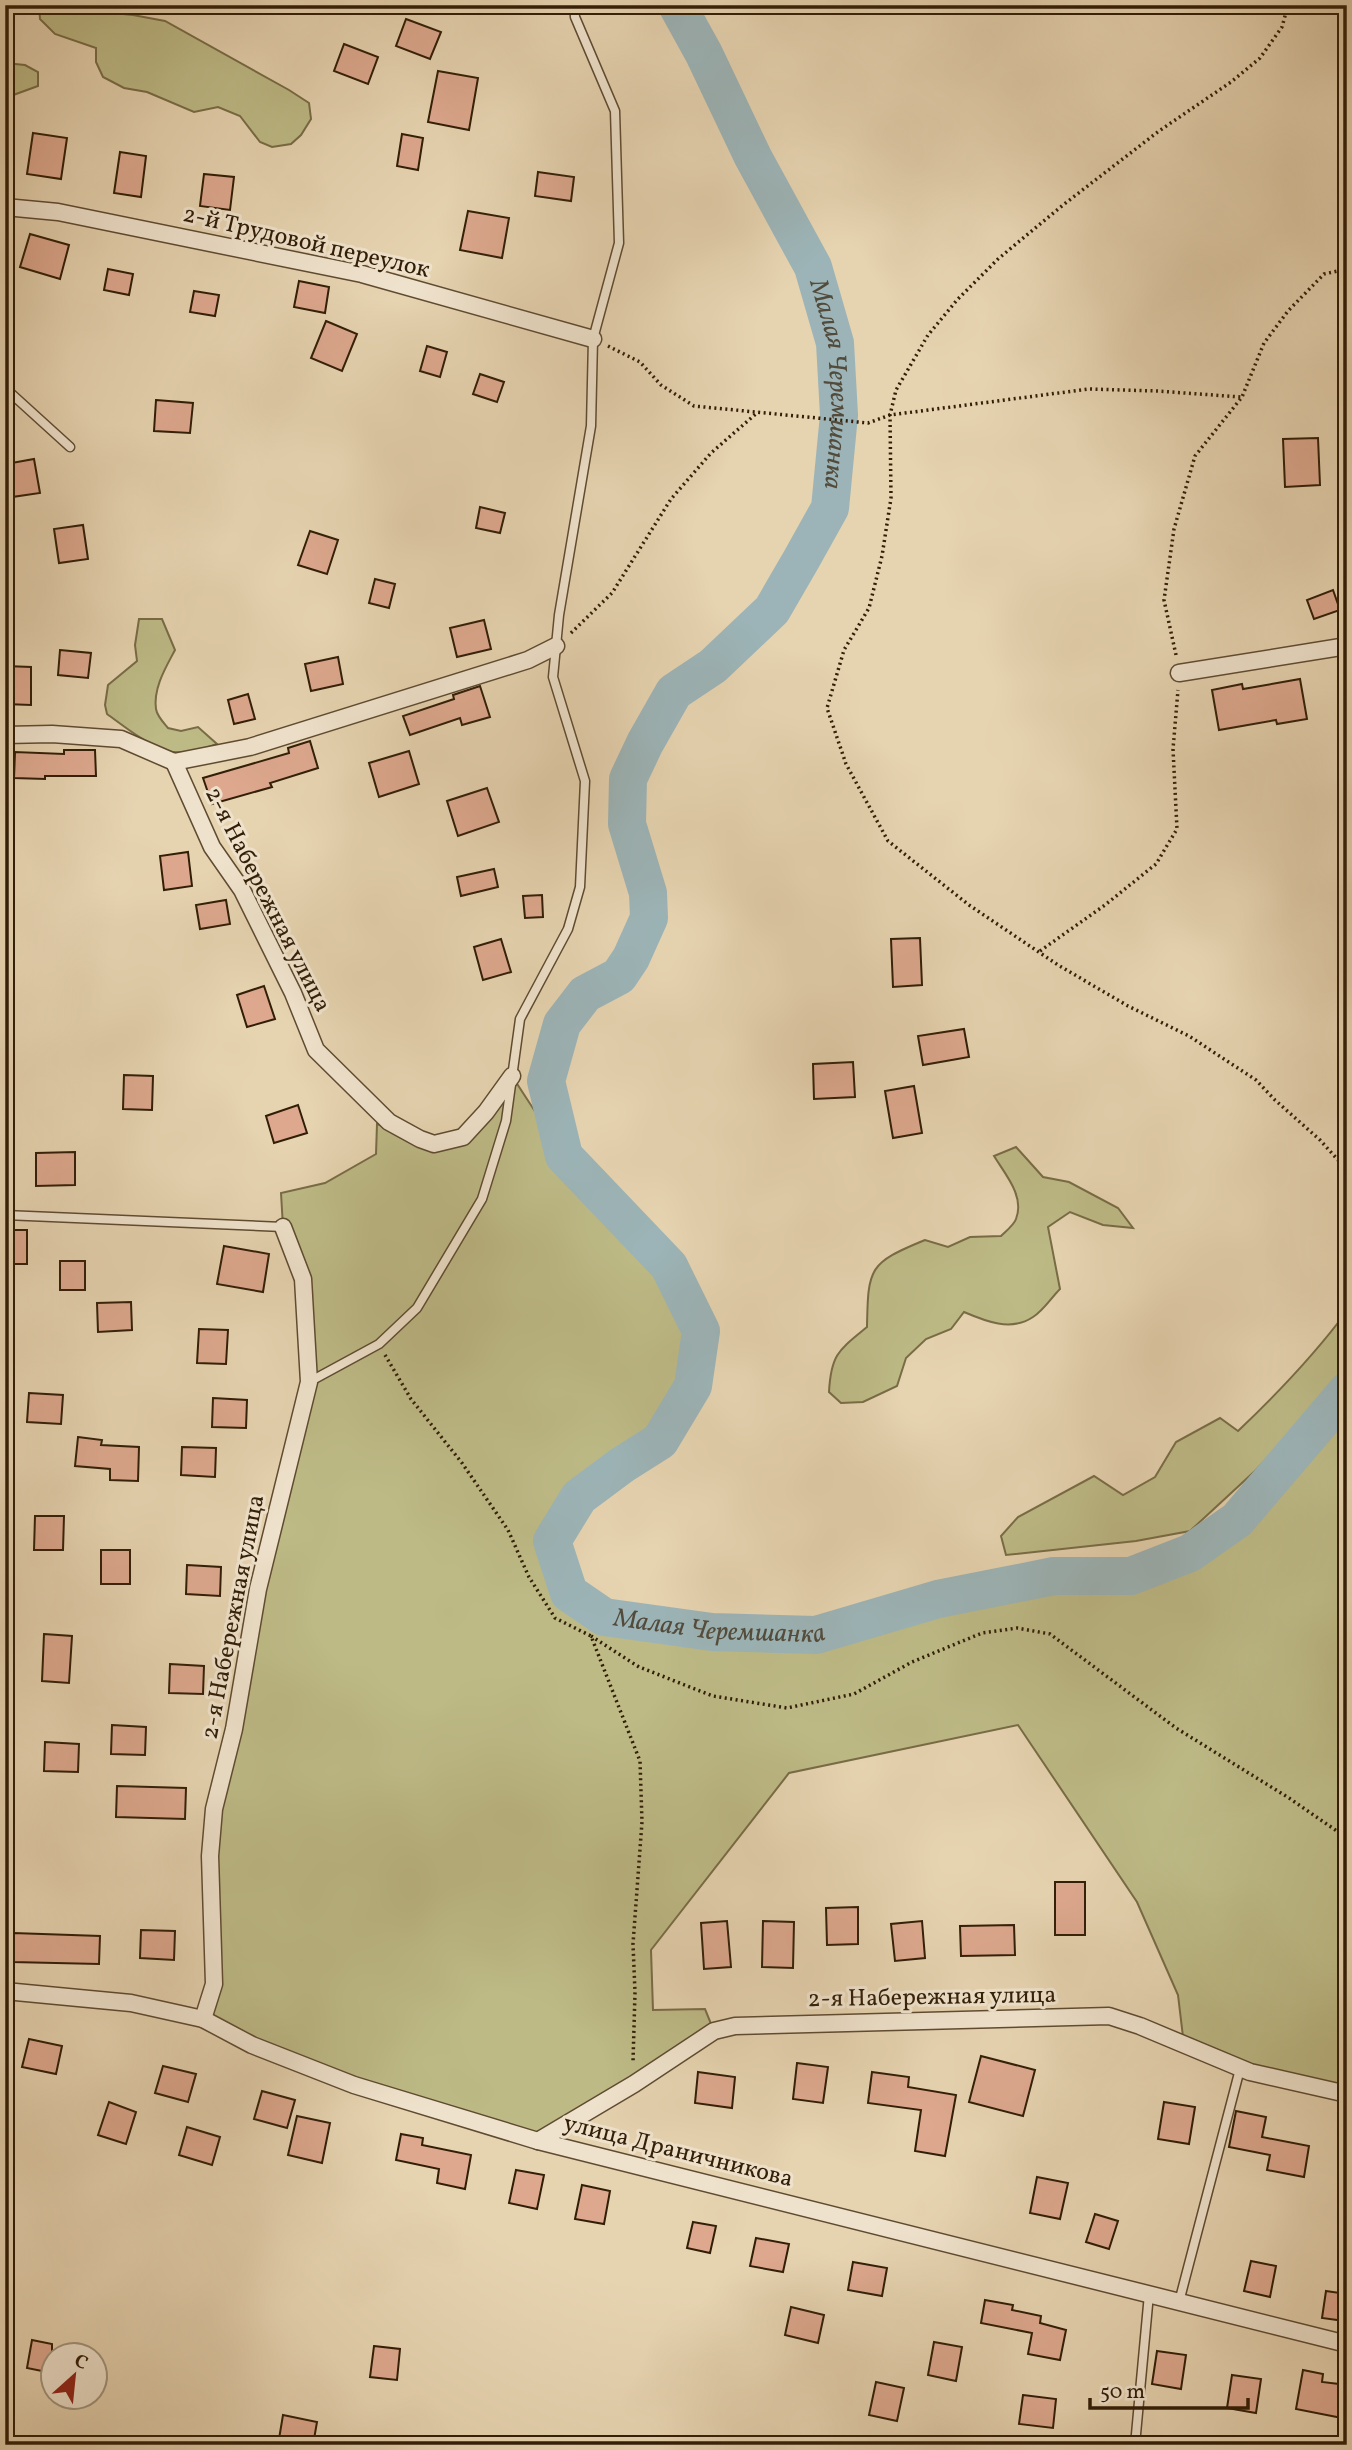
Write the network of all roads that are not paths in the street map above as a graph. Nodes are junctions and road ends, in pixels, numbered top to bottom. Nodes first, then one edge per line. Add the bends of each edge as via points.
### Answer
1 (574, 5) edge
2 (5, 207) edge
3 (593, 339) junction
4 (5, 388) edge
5 (70, 447) dead end
6 (556, 646) junction
7 (1347, 646) edge
8 (1180, 673) road end
9 (5, 735) edge
10 (174, 762) junction
11 (512, 1076) junction
12 (5, 1215) edge
13 (283, 1227) joint
14 (309, 1382) junction
15 (5, 1991) edge
16 (203, 2019) junction
17 (1240, 2069) junction
18 (1347, 2094) edge
19 (538, 2141) junction
20 (1149, 2294) junction
21 (1179, 2302) junction
22 (1347, 2344) edge
23 (1135, 2445) edge

1 - 3 lane via 615,111 619,243
2 - 3 street, 2-й Трудовой переулок via 58,212 362,274
3 - 6 lane via 591,426
4 - 5 lane
6 - 10 street via 527,660 250,747
6 - 11 lane via 553,677 585,781 580,887 568,929 520,1019
7 - 8 street
9 - 10 street via 121,739
10 - 11 street, 2-я Набережная улица via 212,847 242,890 293,993 316,1050 389,1122 434,1144 463,1137
11 - 14 lane via 506,1121 482,1199 417,1308 379,1344
12 - 13 lane
13 - 14 street, 2-я Набережная улица via 303,1279
14 - 16 street, 2-я Набережная улица via 258,1589 234,1729 214,1809 210,1856 214,1984
15 - 16 street, улица Драничникова via 131,2003
16 - 19 street, улица Драничникова via 252,2045 354,2085
17 - 18 street, 2-я Набережная улица
17 - 19 street, 2-я Набережная улица via 1109,2016 735,2026 714,2031
17 - 21 lane
19 - 20 street, улица Драничникова
20 - 21 street, улица Драничникова
20 - 23 lane
21 - 22 street, улица Драничникова

